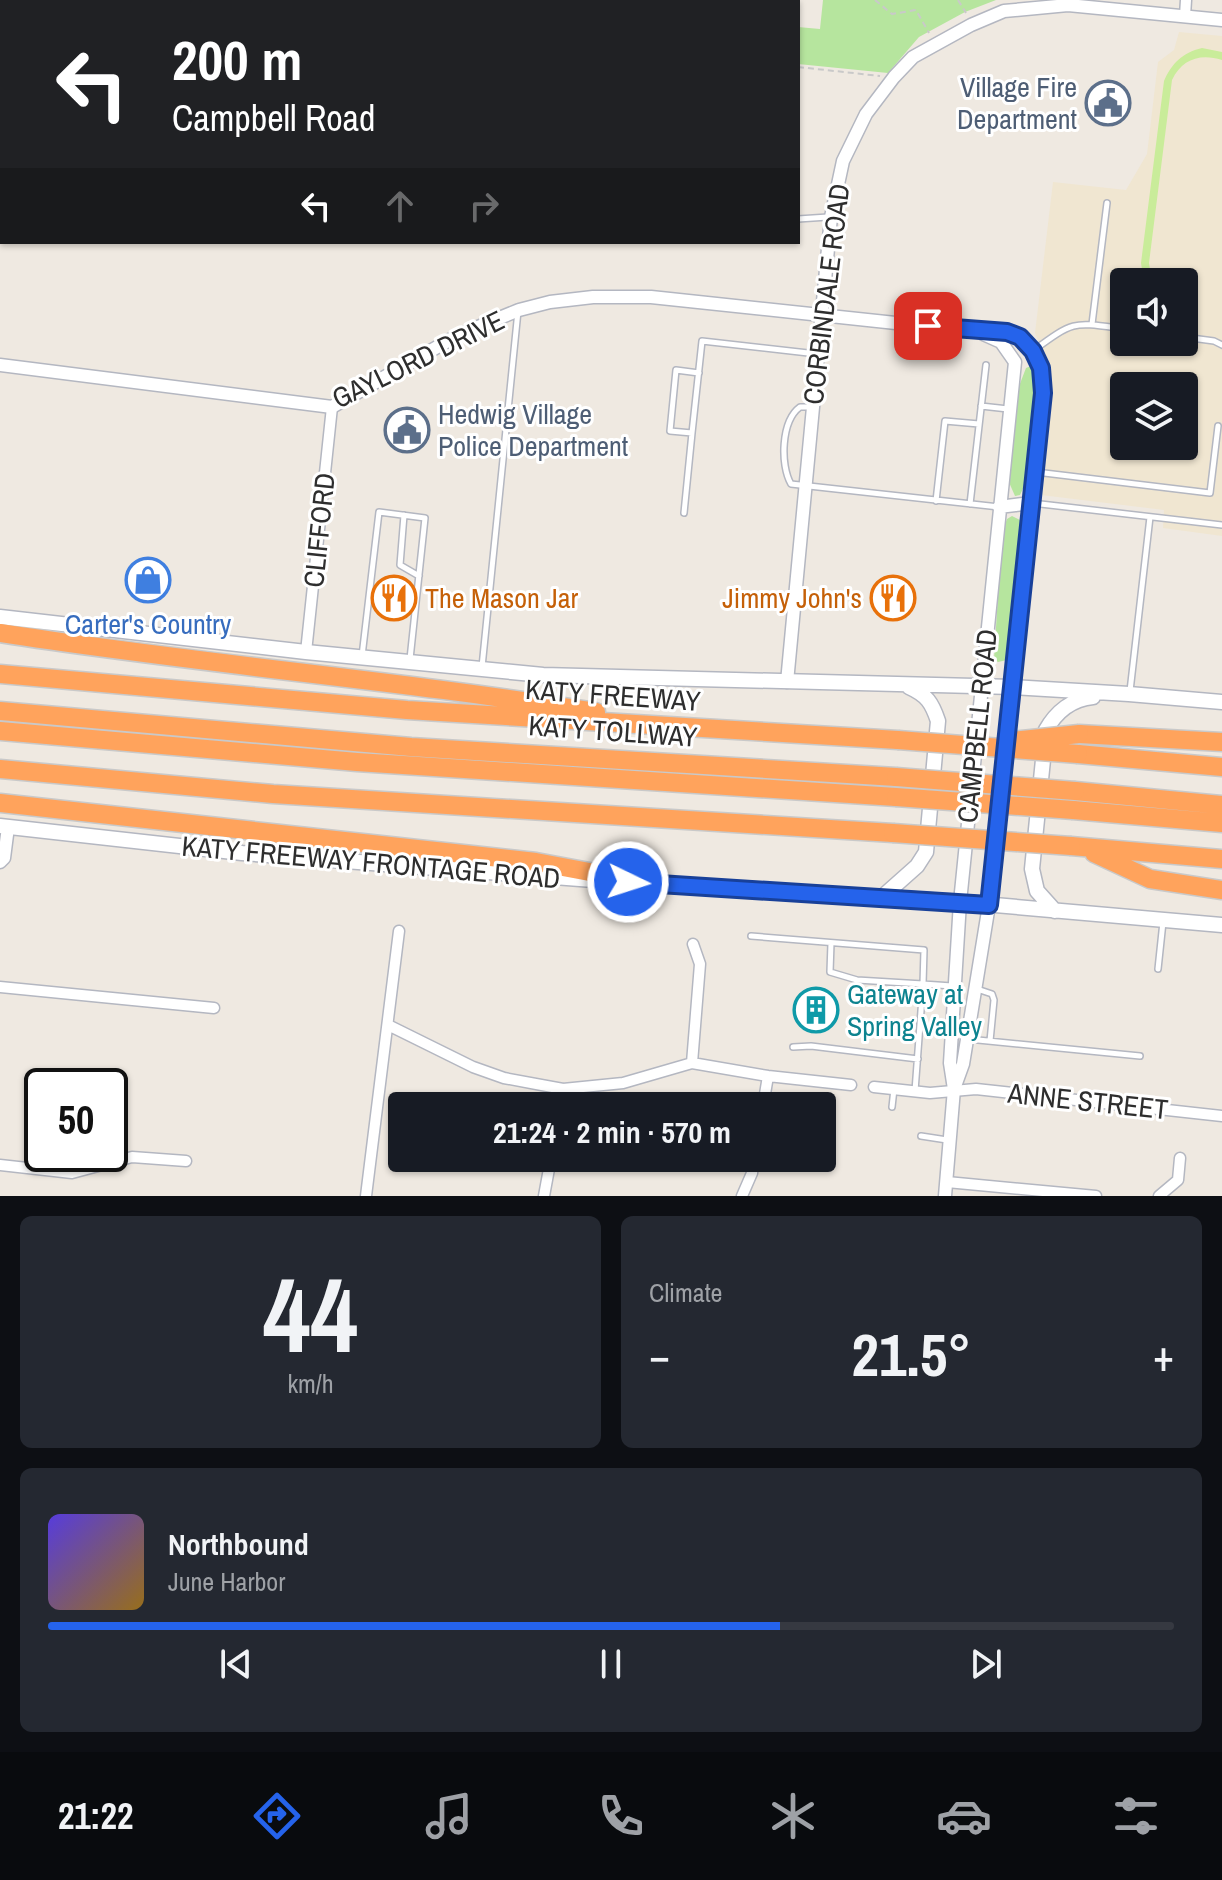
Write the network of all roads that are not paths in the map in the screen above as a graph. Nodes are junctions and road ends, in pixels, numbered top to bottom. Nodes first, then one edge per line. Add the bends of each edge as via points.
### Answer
1 (1186, 0) edge
2 (1185, 16) junction
3 (1222, 20) edge
4 (1107, 203) dead end
5 (831, 217) junction
6 (800, 219) edge
7 (519, 310) junction
8 (822, 314) junction
9 (1092, 324) junction
10 (1110, 327) edge
11 (980, 332) junction
12 (1198, 340) edge
13 (1222, 345) edge
14 (1033, 351) junction
15 (818, 354) junction
16 (1015, 362) junction
17 (0, 365) edge
18 (986, 365) dead end
19 (699, 373) junction
20 (981, 406) junction
21 (332, 407) junction
22 (813, 407) junction
23 (1010, 409) junction
24 (979, 424) junction
25 (1218, 426) dead end
26 (692, 433) junction
27 (1035, 472) junction
28 (806, 487) junction
29 (936, 501) junction
30 (1031, 503) junction
31 (970, 504) junction
32 (999, 507) junction
33 (684, 513) dead end
34 (404, 515) junction
35 (1150, 517) junction
36 (1222, 525) edge
37 (419, 576) junction
38 (0, 617) edge
39 (0, 633) edge
40 (306, 652) junction
41 (361, 657) junction
42 (410, 662) junction
43 (482, 669) junction
44 (0, 674) edge
45 (787, 682) junction
46 (904, 685) junction
47 (981, 686) junction
48 (1013, 687) junction
49 (1129, 694) junction
50 (1222, 702) edge
51 (0, 711) edge
52 (697, 728) junction
53 (0, 731) edge
54 (1222, 742) edge
55 (970, 745) junction
56 (1222, 767) edge
57 (0, 769) edge
58 (0, 803) edge
59 (1222, 805) edge
60 (1222, 823) edge
61 (4, 826) edge
62 (1076, 846) junction
63 (1222, 859) edge
64 (0, 862) edge
65 (659, 885) junction
66 (1222, 890) edge
67 (881, 898) junction
68 (960, 902) junction
69 (989, 905) junction
70 (1055, 911) junction
71 (1163, 920) junction
72 (1222, 925) edge
73 (399, 931) dead end
74 (751, 936) dead end
75 (831, 943) junction
76 (693, 944) dead end
77 (1158, 969) dead end
78 (923, 984) junction
79 (953, 986) junction
80 (0, 987) edge
81 (975, 988) junction
82 (214, 1008) dead end
83 (388, 1025) junction
84 (967, 1039) junction
85 (990, 1041) junction
86 (793, 1047) dead end
87 (1140, 1056) dead end
88 (918, 1059) junction
89 (692, 1063) junction
90 (768, 1076) junction
91 (851, 1085) dead end
92 (874, 1087) dead end
93 (563, 1089) junction
94 (894, 1089) junction
95 (954, 1089) junction
96 (562, 1092) edge
97 (765, 1092) edge
98 (915, 1092) junction
99 (892, 1107) dead end
100 (1222, 1116) edge
101 (921, 1136) dead end
102 (948, 1140) junction
103 (1180, 1158) dead end
104 (186, 1161) dead end
105 (0, 1165) edge
106 (548, 1172) edge
107 (752, 1172) edge
108 (947, 1182) junction
109 (366, 1196) edge
110 (544, 1196) edge
111 (742, 1196) edge
112 (945, 1196) edge
113 (1096, 1196) edge
114 (1159, 1196) edge

1 - 2 street
2 - 3 street, CORBINDALE ROAD
2 - 5 street, CORBINDALE ROAD via 1068,5 1004,11 934,45 913,57 866,114 850,142
4 - 9 lane
5 - 6 lane
5 - 8 street, CORBINDALE ROAD
7 - 8 street, GAYLORD DRIVE via 593,297 651,297
7 - 21 street, GAYLORD DRIVE via 453,338
7 - 43 lane
8 - 11 street, GAYLORD DRIVE
8 - 15 street, CORBINDALE ROAD
9 - 10 lane
9 - 14 lane via 1066,327
11 - 14 street, GAYLORD DRIVE via 1007,332
11 - 16 street via 1001,342
12 - 13 lane
14 - 16 street
14 - 27 street, CAMPBELL ROAD via 1043,393
15 - 19 lane via 702,341
15 - 22 street, CORBINDALE ROAD
16 - 23 street, CAMPBELL ROAD
17 - 21 street, GAYLORD DRIVE
18 - 20 lane
19 - 26 lane
19 - 26 lane via 676,370 670,431
20 - 23 lane
20 - 24 lane
21 - 40 street, CLIFFORD
22 - 28 street, CORBINDALE ROAD
22 - 28 lane via 800,407 788,419 785,474 791,484
23 - 32 street, CAMPBELL ROAD
24 - 29 lane via 945,421
24 - 31 lane
25 - 27 lane via 1210,493
26 - 33 lane
27 - 30 street, CAMPBELL ROAD
28 - 29 lane
28 - 45 street, CORBINDALE ROAD
29 - 31 lane
30 - 32 street
30 - 35 lane
30 - 48 street, CAMPBELL ROAD
31 - 32 lane
32 - 47 street, CAMPBELL ROAD
34 - 37 lane via 400,565
34 - 37 lane via 425,518
34 - 41 lane via 379,512
35 - 36 lane
35 - 49 lane
37 - 42 lane
38 - 40 main road
39 - 52 highway via 499,696
40 - 41 main road
41 - 42 main road
42 - 43 main road
43 - 45 main road via 594,678
44 - 52 highway, KATY FREEWAY via 306,702
45 - 46 main road
46 - 47 main road
46 - 67 main road via 931,701 938,721 926,852
47 - 48 main road
47 - 68 street, CAMPBELL ROAD
48 - 49 main road
48 - 69 street, CAMPBELL ROAD
49 - 50 main road
49 - 70 main road via 1080,698 1052,718 1046,730 1032,869 1037,891
51 - 59 highway, KATY TOLLWAY, bridge via 411,747 896,777
52 - 55 highway, KATY FREEWAY, bridge
53 - 60 highway, KATY TOLLWAY, bridge via 410,766
54 - 55 highway, bridge via 1079,734
55 - 56 highway, KATY FREEWAY, bridge
57 - 62 highway, bridge via 273,794
58 - 65 highway via 536,862
61 - 64 street
61 - 65 main road, KATY FREEWAY FRONTAGE ROAD via 284,857
62 - 63 highway
62 - 66 highway via 1150,879
65 - 67 main road, KATY FREEWAY FRONTAGE ROAD
67 - 68 main road, KATY FREEWAY FRONTAGE ROAD
68 - 69 main road, KATY FREEWAY FRONTAGE ROAD
68 - 79 street, CAMPBELL ROAD
69 - 70 main road, KATY FREEWAY FRONTAGE ROAD
69 - 81 street, CAMPBELL ROAD
70 - 71 main road, KATY FREEWAY FRONTAGE ROAD
71 - 72 main road, KATY FREEWAY FRONTAGE ROAD
71 - 77 lane
73 - 83 street
74 - 75 lane
75 - 78 lane via 830,972 857,980
75 - 78 lane via 924,950
76 - 89 street via 700,964
78 - 79 lane
78 - 88 lane
79 - 81 street
79 - 95 street, CAMPBELL ROAD
80 - 82 street
81 - 84 street, CAMPBELL ROAD
81 - 85 lane via 992,994 994,1000
83 - 93 street via 473,1067
83 - 109 street
84 - 85 lane
84 - 95 street, CAMPBELL ROAD
85 - 87 lane
86 - 88 lane
88 - 98 lane
89 - 90 street
89 - 93 street via 623,1083
90 - 91 street
90 - 97 street
92 - 94 street, ANNE STREET
93 - 96 street
94 - 98 street, ANNE STREET
94 - 99 lane
95 - 98 street, ANNE STREET
95 - 100 street, ANNE STREET
95 - 102 street, CAMPBELL ROAD
101 - 102 lane
102 - 108 street, CAMPBELL ROAD
103 - 114 street via 1178,1180
104 - 105 street via 132,1157 72,1173
106 - 110 street
107 - 111 street
108 - 112 street, CAMPBELL ROAD
108 - 113 street

